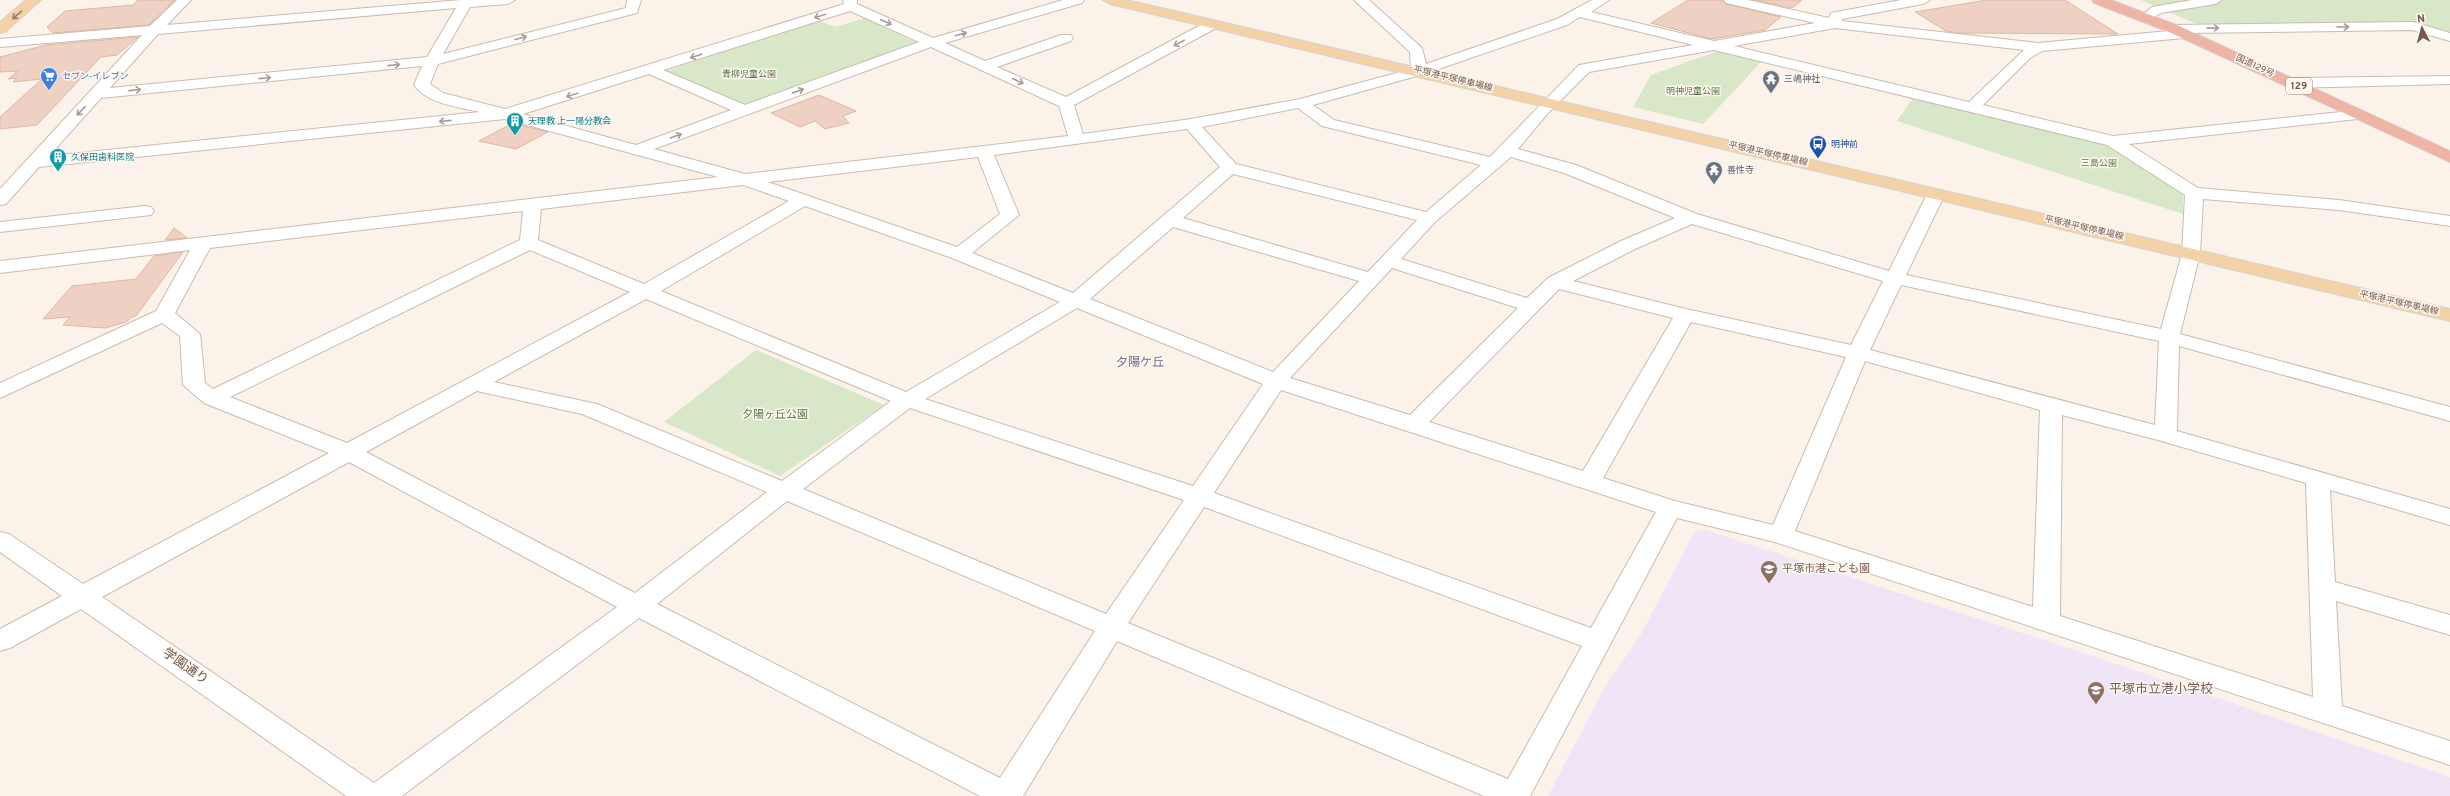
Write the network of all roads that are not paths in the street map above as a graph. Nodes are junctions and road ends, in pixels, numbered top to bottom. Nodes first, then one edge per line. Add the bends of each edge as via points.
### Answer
1 (34, 0) edge
2 (184, 0) edge
3 (508, 0) edge
4 (634, 0) edge
5 (1077, 0) edge
6 (1110, 0) edge
7 (1362, 0) edge
8 (1602, 0) edge
9 (1731, 0) edge
10 (1923, 0) edge
11 (2099, 0) edge
12 (2117, 0) edge
13 (2215, 0) edge
14 (467, 2) edge
15 (850, 3) edge
16 (1579, 13) junction
17 (2147, 17) junction
18 (1213, 24) junction
19 (1834, 24) junction
20 (0, 30) edge
21 (154, 30) junction
22 (2179, 32) junction
23 (2450, 37) edge
24 (1066, 38) dead end
25 (933, 42) junction
26 (0, 44) edge
27 (1712, 45) junction
28 (2038, 47) junction
29 (432, 61) junction
30 (985, 66) junction
31 (651, 70) junction
32 (1419, 71) junction
33 (2450, 80) edge
34 (2291, 83) junction
35 (97, 94) junction
36 (1549, 102) junction
37 (1066, 103) junction
38 (1301, 103) junction
39 (1973, 107) junction
40 (745, 111) junction
41 (507, 114) junction
42 (2360, 115) junction
43 (1191, 124) junction
44 (1078, 140) junction
45 (2114, 141) junction
46 (640, 149) junction
47 (984, 151) junction
48 (1500, 157) junction
49 (2450, 157) edge
50 (32, 163) junction
51 (1230, 168) junction
52 (744, 179) junction
53 (2194, 193) junction
54 (1936, 194) junction
55 (0, 200) edge
56 (803, 200) junction
57 (532, 204) junction
58 (145, 211) dead end
59 (1430, 218) junction
60 (1692, 218) junction
61 (1170, 220) junction
62 (2450, 221) edge
63 (0, 228) edge
64 (529, 243) junction
65 (203, 244) junction
66 (958, 254) junction
67 (2191, 254) junction
68 (1389, 261) junction
69 (0, 267) edge
70 (1893, 278) junction
71 (1372, 279) junction
72 (1555, 282) junction
73 (644, 292) junction
74 (1077, 300) junction
75 (1531, 306) junction
76 (164, 315) junction
77 (1685, 315) junction
78 (2450, 315) edge
79 (2169, 336) junction
80 (1858, 353) junction
81 (1276, 381) junction
82 (474, 384) junction
83 (0, 391) edge
84 (212, 398) junction
85 (907, 400) junction
86 (2051, 406) junction
87 (2450, 414) edge
88 (1414, 424) junction
89 (2166, 435) junction
90 (348, 452) junction
91 (2318, 480) junction
92 (1589, 482) junction
93 (784, 491) junction
94 (1198, 496) junction
95 (1670, 508) junction
96 (2450, 517) edge
97 (1781, 535) junction
98 (0, 540) edge
99 (2323, 588) junction
100 (83, 596) junction
101 (637, 606) junction
102 (2046, 622) junction
103 (2450, 625) edge
104 (1111, 628) junction
105 (0, 641) edge
106 (1598, 641) junction
107 (2328, 713) junction
108 (2450, 753) edge
109 (370, 796) edge
110 (379, 796) edge
111 (1006, 796) edge
112 (1514, 796) edge

1 -> 20 main road
2 - 21 street
3 - 14 street
29 -> 4 street via 632,10
25 -> 5 street
6 - 18 main road, 平塚港平塚停車場線
7 - 32 street via 1417,51
8 - 16 street
9 - 19 street
10 - 19 street via 1836,16
11 - 17 highway, 国道129号 / 129
12 - 17 highway, 国道129号 / 129
13 - 17 street via 2157,10
14 - 21 street
14 - 29 street
15 -> 25 street
15 -> 31 street
16 - 27 street
16 - 32 street via 1562,22
17 - 22 highway, 国道129号 / 129
18 - 32 main road, 平塚港平塚停車場線
18 -> 37 street
19 - 27 street
19 - 28 street
21 - 26 street
21 - 35 street
22 -> 23 street via 2413,26
22 - 28 street
22 - 34 highway, 国道129号 / 129
24 - 30 street
25 - 30 street
40 -> 25 street
27 - 36 street via 1584,68
27 - 39 street
28 - 39 street via 2025,56
35 -> 29 street
29 - 41 street via 422,85 428,91
30 -> 37 street
31 - 40 street
31 -> 41 street
32 - 36 main road, 平塚港平塚停車場線
32 - 38 street
33 - 34 street
34 - 42 highway, 国道129号 / 129
35 -> 50 street
36 - 48 street
36 - 54 main road, 平塚港平塚停車場線
37 - 44 street
38 - 43 street
38 - 48 street via 1328,123
39 - 45 street
46 -> 40 street
41 - 46 street
41 -> 50 street
42 - 45 street
42 - 49 highway, 国道129号 / 129
43 - 44 street
43 - 51 street
44 - 47 street
45 - 53 street
46 - 52 street
47 - 52 street
47 - 66 street via 1010,215
48 - 59 street
48 - 60 street via 1570,169
50 - 55 street
51 - 59 street
51 - 61 street
52 - 56 street
52 - 57 street
53 - 62 street via 2339,205
53 - 67 street
54 - 67 main road, 平塚港平塚停車場線
54 - 70 street
56 - 66 street
56 - 73 street
57 - 64 street
57 - 65 street
58 - 63 street
59 - 68 street
60 - 70 street
60 - 72 street via 1628,245
61 - 71 street
61 - 74 street
64 - 73 street
64 - 84 street
65 - 69 street
65 - 76 street
66 - 74 street
67 - 78 main road, 平塚港平塚停車場線
67 - 79 street
68 - 71 street
68 - 75 street
70 - 79 street
70 - 80 street
71 - 81 street
72 - 75 street
72 - 77 street
73 - 82 street
73 - 85 street
74 - 81 street
74 - 85 street
75 - 88 street
76 - 83 street
76 - 84 street via 190,334 194,385
77 - 80 street
77 - 92 street
79 - 87 street
79 - 89 street
80 - 86 street
80 - 97 street
81 - 88 street
81 - 94 street
82 - 90 street
82 - 93 street via 589,409
84 - 90 street
85 - 93 street
85 - 94 street
86 - 89 street
86 - 102 street
88 - 92 street
89 - 91 street
90 - 100 street
90 - 101 street
91 - 96 street
91 - 99 street
92 - 95 street
93 - 101 street
93 - 104 street
94 - 104 street
94 - 106 street
95 - 97 street
95 - 106 street
97 - 102 street
98 - 100 street, 学園通り
99 - 103 street
99 - 107 street
100 - 105 street
100 - 109 street, 学園通り
101 - 110 street
101 - 111 street
102 - 107 street
104 - 111 street
104 - 112 street
106 - 112 street
107 - 108 street

